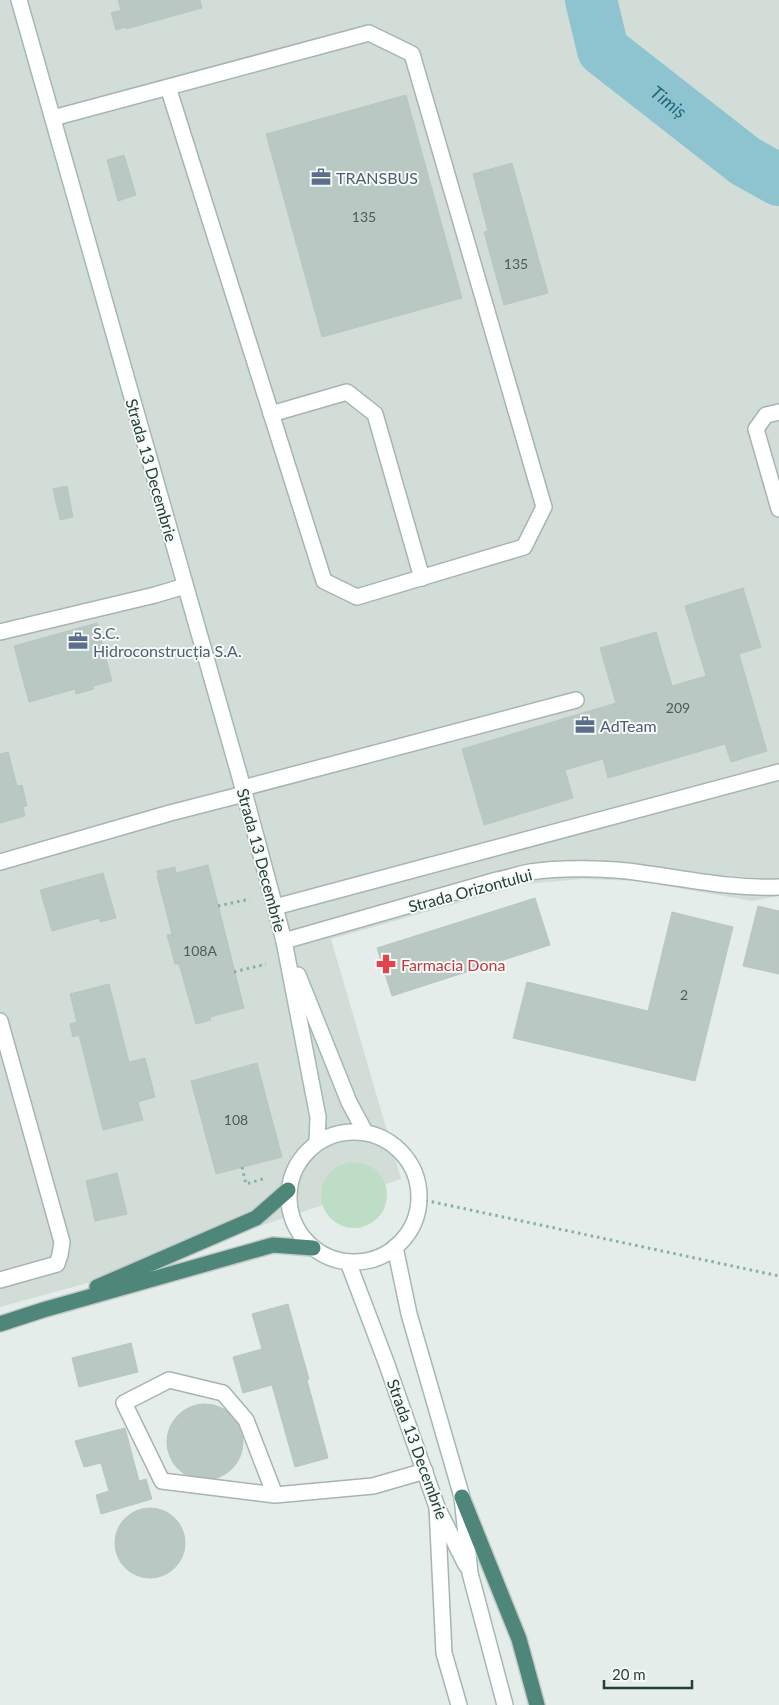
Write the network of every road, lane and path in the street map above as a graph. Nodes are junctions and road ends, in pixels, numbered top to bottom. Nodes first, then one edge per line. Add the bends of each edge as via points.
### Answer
1 (18, 0) edge
2 (168, 88) junction
3 (53, 118) junction
4 (779, 412) edge
5 (271, 414) junction
6 (779, 509) edge
7 (422, 578) junction
8 (185, 586) junction
9 (0, 632) edge
10 (576, 700) dead end
11 (779, 772) edge
12 (243, 791) junction
13 (0, 862) edge
14 (779, 887) edge
15 (253, 899) dead end
16 (218, 906) dead end
17 (275, 907) junction
18 (284, 941) junction
19 (269, 963) dead end
20 (234, 972) dead end
21 (0, 1022) edge
22 (365, 1132) junction
23 (317, 1142) junction
24 (242, 1168) dead end
25 (269, 1178) dead end
26 (288, 1190) junction
27 (419, 1198) junction
28 (395, 1247) junction
29 (313, 1248) junction
30 (348, 1262) junction
31 (779, 1276) edge
32 (0, 1280) edge
33 (43, 1310) junction
34 (0, 1324) edge
35 (425, 1471) junction
36 (274, 1495) junction
37 (462, 1497) junction
38 (436, 1507) junction
39 (470, 1573) junction
40 (459, 1705) edge
41 (505, 1705) edge
42 (537, 1705) edge

1 - 3 main road, Strada 13 Decembrie
2 - 3 main road
2 - 5 main road
2 - 7 main road via 370,33 412,54 544,507 524,547
3 - 8 main road, Strada 13 Decembrie
4 - 6 main road via 766,415 756,429
5 - 7 main road via 324,581 356,597
5 - 7 main road via 347,392 375,414
8 - 9 main road
8 - 12 main road, Strada 13 Decembrie
10 - 12 main road
11 - 17 main road
12 - 13 main road
12 - 17 main road, Strada 13 Decembrie
14 - 18 main road, Strada Orizontului via 715,884 640,872 532,872
15 - 16 path
17 - 18 main road, Strada 13 Decembrie
18 - 22 main road, Strada 13 Decembrie via 349,1102
18 - 23 main road, Strada 13 Decembrie via 318,1116
19 - 20 path
21 - 32 main road via 62,1242 57,1264
22 - 23 main road via 349,1131
22 - 27 main road via 398,1148 414,1172
23 - 26 main road via 298,1163
24 - 25 path via 246,1184
26 - 29 main road via 290,1212 298,1232
26 - 33 highway via 256,1218
27 - 28 main road via 416,1217 408,1233
27 - 31 path
28 - 30 main road via 381,1256
28 - 37 main road, Strada 13 Decembrie via 409,1314
29 - 30 main road via 329,1258
29 - 33 highway via 273,1245
30 - 35 main road, Strada 13 Decembrie
33 - 34 highway
35 - 36 main road via 373,1486
35 - 38 main road, Strada 13 Decembrie
36 - 36 main road via 162,1481 124,1403 169,1380 224,1393 246,1420
37 - 39 main road, Strada 13 Decembrie
37 - 42 highway via 519,1639
38 - 39 main road, Strada 13 Decembrie
38 - 40 main road via 444,1653
39 - 41 main road

